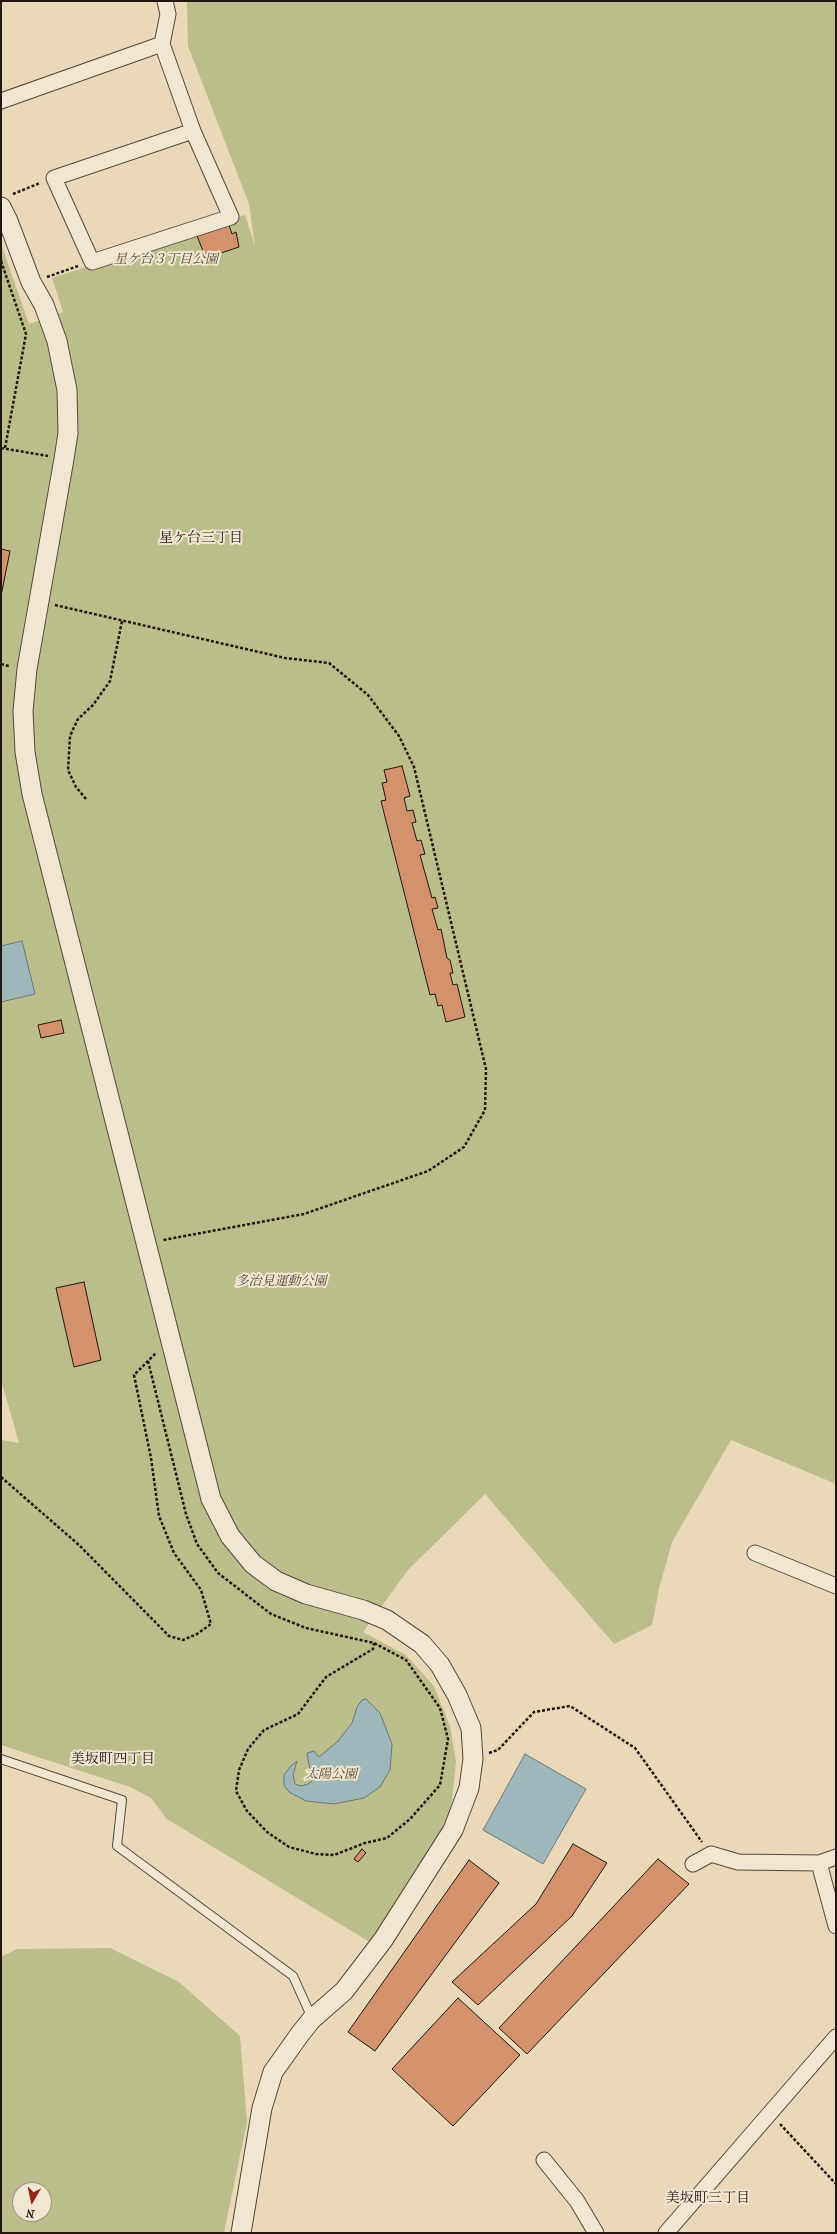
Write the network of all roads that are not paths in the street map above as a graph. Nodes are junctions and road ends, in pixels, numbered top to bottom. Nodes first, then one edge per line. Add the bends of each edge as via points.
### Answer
1 (165, 1) edge
2 (162, 44) junction
3 (1, 101) edge
4 (193, 130) junction
5 (4, 202) edge
6 (755, 1553) dead end
7 (836, 1586) edge
8 (1, 1759) edge
9 (836, 1857) edge
10 (819, 1863) junction
11 (693, 1864) dead end
12 (836, 1926) edge
13 (312, 2019) junction
14 (836, 2037) edge
15 (544, 2160) dead end
16 (241, 2233) edge
17 (596, 2233) edge
18 (666, 2233) edge

1 - 2 street via 168,14
2 - 3 street
2 - 4 street
4 - 4 street via 231,217 92,262 54,178
5 - 13 street via 8,221 30,282 44,305 57,341 67,390 68,433 27,669 23,711 25,752 31,787 211,1499 230,1536 253,1564 276,1581 306,1594 363,1610 387,1620 422,1644 440,1665 457,1695 471,1728 473,1759 469,1788 453,1830 383,1940 344,1991
6 - 7 street
8 - 13 lane via 122,1800 117,1846 294,1976
9 - 10 street
10 - 11 street via 738,1862 710,1854
10 - 12 street
13 - 16 street via 273,2072 262,2108
14 - 18 street
15 - 17 street via 577,2201

